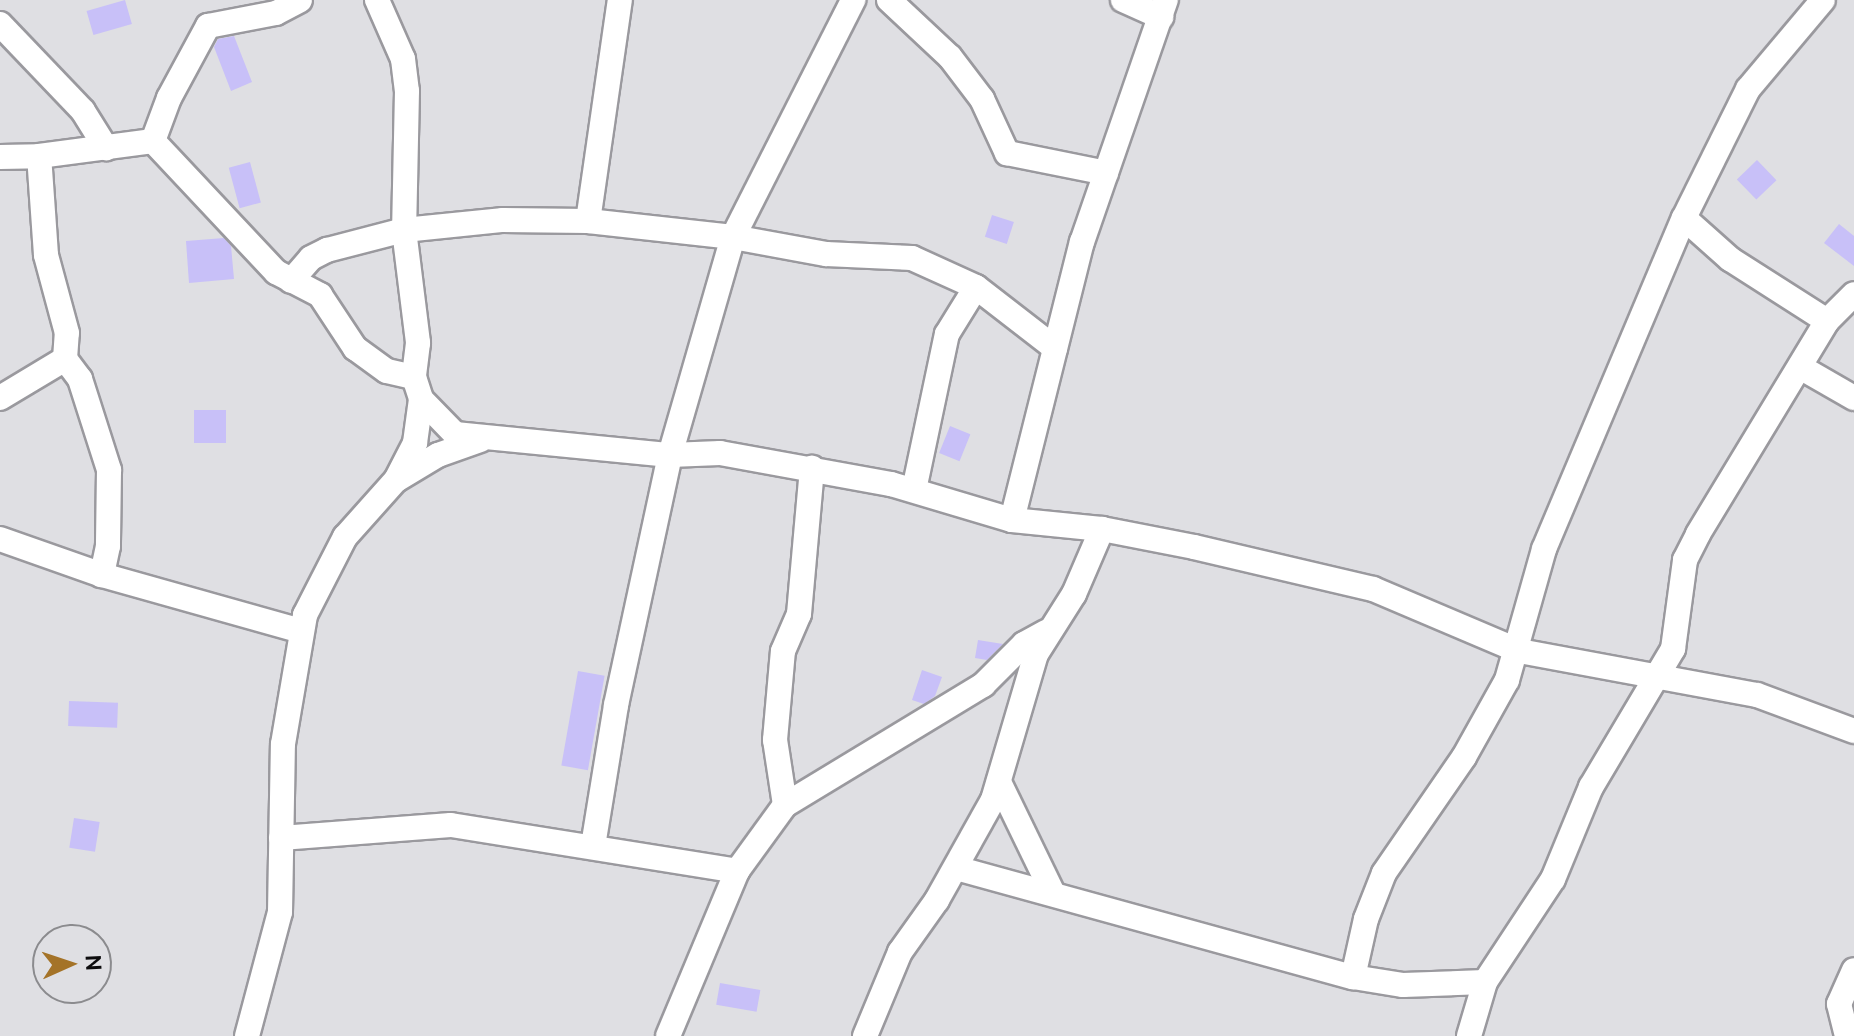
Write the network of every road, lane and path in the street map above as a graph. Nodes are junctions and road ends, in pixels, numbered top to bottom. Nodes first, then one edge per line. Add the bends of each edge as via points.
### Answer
1 (300, 0) edge
2 (377, 0) edge
3 (620, 0) edge
4 (853, 0) edge
5 (889, 0) edge
6 (1123, 0) edge
7 (1823, 0) edge
8 (1163, 8) edge
9 (244, 9) edge
10 (0, 24) edge
11 (153, 141) junction
12 (106, 148) junction
13 (39, 156) junction
14 (0, 157) edge
15 (1106, 173) junction
16 (1684, 218) junction
17 (588, 221) junction
18 (404, 230) junction
19 (733, 237) junction
20 (291, 281) junction
21 (976, 287) junction
22 (1854, 294) edge
23 (1827, 321) junction
24 (1055, 348) junction
25 (65, 359) junction
26 (1800, 367) junction
27 (418, 388) junction
28 (0, 398) edge
29 (1854, 398) edge
30 (482, 439) junction
31 (670, 455) junction
32 (812, 468) junction
33 (396, 480) junction
34 (914, 490) junction
35 (1012, 520) junction
36 (1102, 529) junction
37 (0, 539) edge
38 (102, 575) junction
39 (301, 631) junction
40 (1046, 632) junction
41 (1519, 651) junction
42 (1659, 675) junction
43 (1851, 723) edge
44 (999, 782) junction
45 (785, 805) junction
46 (281, 838) junction
47 (593, 846) junction
48 (956, 868) junction
49 (737, 871) junction
50 (1052, 891) junction
51 (1854, 970) edge
52 (1353, 977) junction
53 (1485, 982) junction
54 (247, 1036) edge
55 (668, 1036) edge
56 (865, 1036) edge
57 (1469, 1036) edge
58 (1847, 1036) edge

1 - 9 street via 276,13
2 - 18 street via 403,59 407,91
3 - 17 street
4 - 19 street
5 - 15 street via 950,57 982,99 1007,153
6 - 8 street
7 - 16 street via 1748,89
8 - 15 street
9 - 11 street via 200,35
10 - 12 street via 83,111
11 - 12 street
11 - 20 street via 265,261
12 - 13 street
13 - 14 street
13 - 25 street via 46,255 67,333
15 - 24 street
16 - 23 street via 1730,259
16 - 41 street via 1544,549
17 - 18 street via 514,220
17 - 19 street
18 - 20 street via 327,250 311,258
18 - 27 street
19 - 21 street via 826,254 912,258
19 - 31 street
20 - 27 street via 320,295 355,348
21 - 24 street
21 - 34 street via 947,334
22 - 23 street
23 - 26 street
24 - 35 street
25 - 28 street
25 - 38 street via 80,379 109,470
26 - 29 street
26 - 42 street via 1685,560 1673,649
27 - 30 street via 455,434
27 - 33 street via 415,443
30 - 31 street
30 - 33 street via 438,455
31 - 32 street via 720,453
31 - 47 street via 616,705
32 - 34 street
32 - 45 street via 799,614 783,651 775,740
33 - 39 street via 345,537 321,576
34 - 35 street
35 - 36 street
36 - 40 street via 1074,594
36 - 41 street via 1373,589
37 - 38 street
38 - 39 street
39 - 46 street via 283,744
40 - 44 street
40 - 45 street via 1024,644 983,685
41 - 42 street
41 - 52 street via 1464,757 1384,873 1366,919
42 - 43 street via 1757,695
42 - 53 street via 1591,787 1553,879
44 - 48 street
44 - 50 street
45 - 49 street
46 - 47 street via 451,825
46 - 54 street via 280,912
47 - 49 street
48 - 50 street
48 - 56 street via 900,952
49 - 55 street
50 - 52 street via 1153,925
51 - 58 street via 1839,1004
52 - 53 street via 1403,985
53 - 57 street

